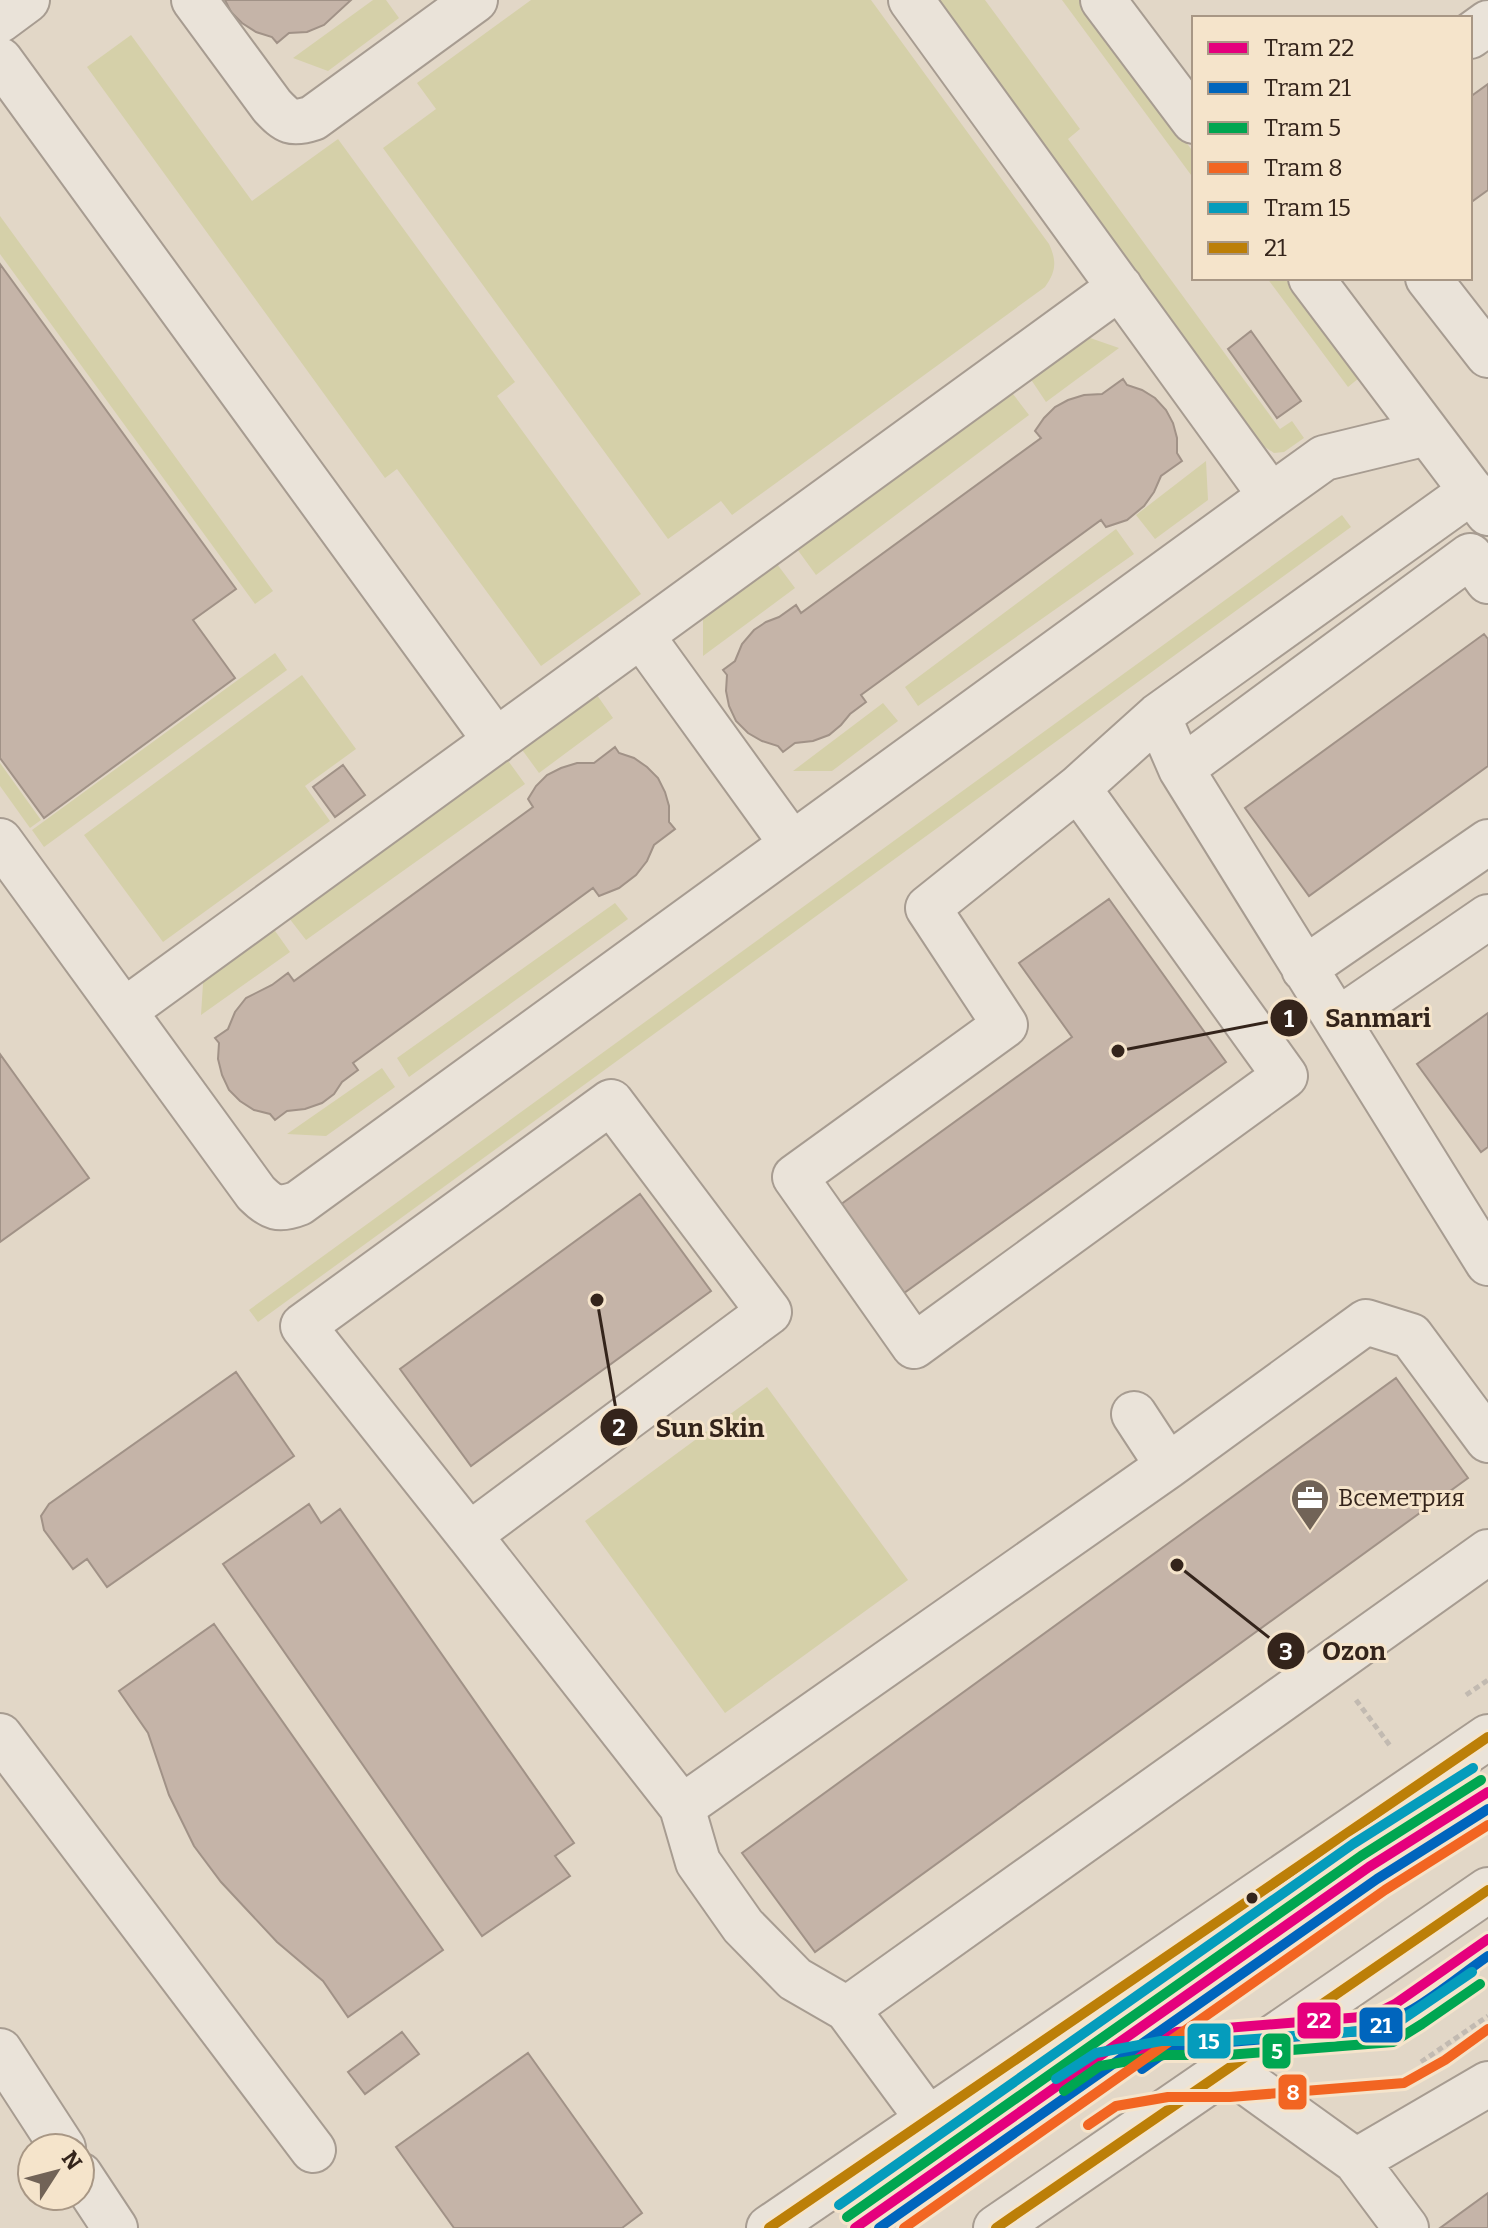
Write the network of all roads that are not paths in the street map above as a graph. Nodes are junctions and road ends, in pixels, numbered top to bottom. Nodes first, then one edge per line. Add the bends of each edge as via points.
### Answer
1 (27, 0) edge
2 (194, 0) edge
3 (475, 0) edge
4 (911, 0) edge
5 (1103, 0) edge
6 (0, 20) edge
7 (0, 60) edge
8 (1192, 118) edge
9 (1312, 280) edge
10 (1430, 280) edge
11 (1120, 287) junction
12 (1488, 355) edge
13 (1427, 433) junction
14 (1271, 496) junction
15 (1480, 502) edge
16 (1488, 581) edge
17 (641, 635) junction
18 (1158, 716) junction
19 (496, 741) junction
20 (1181, 769) junction
21 (1078, 788) junction
22 (0, 841) edge
23 (1488, 842) edge
24 (792, 844) junction
25 (1488, 917) edge
26 (1304, 969) junction
27 (124, 1011) junction
28 (1338, 1020) junction
29 (1481, 1237) edge
30 (1134, 1414) dead end
31 (1488, 1440) edge
32 (1168, 1466) junction
33 (469, 1535) junction
34 (1488, 1552) edge
35 (0, 1736) edge
36 (1488, 1737) edge
37 (682, 1807) junction
38 (1488, 1890) edge
39 (847, 2009) junction
40 (0, 2051) edge
41 (1228, 2069) junction
42 (1488, 2084) edge
43 (928, 2119) junction
44 (53, 2132) edge
45 (313, 2150) dead end
46 (1356, 2161) junction
47 (96, 2199) edge
48 (115, 2228) edge
49 (769, 2228) edge
50 (996, 2228) edge
51 (1406, 2228) edge

1 - 6 street
2 - 3 street via 272,106 284,119 298,123 313,118
4 - 11 street
5 - 8 street
7 - 19 street
9 - 13 street
10 - 12 street
11 - 14 street
11 - 17 street
13 - 14 street via 1324,458
13 - 15 street
14 - 24 street
15 - 18 street
16 - 20 street via 1470,556
17 - 19 street
17 - 24 street
18 - 20 street
18 - 21 street
19 - 27 street
20 - 26 street
21 - 21 street via 928,908 1005,1025 795,1177 914,1346 1285,1076
22 - 27 street
23 - 26 street
24 - 27 street via 285,1209 256,1193
25 - 28 street
26 - 28 street
28 - 29 street
30 - 32 street
31 - 32 street via 1411,1336 1366,1322
32 - 37 street
33 - 33 street via 769,1312 611,1102 303,1326
33 - 37 street
34 - 39 street
35 - 45 street
36 - 43 street
37 - 39 street via 698,1862 743,1926 795,1979
38 - 41 street
39 - 43 street
40 - 44 street
41 - 46 street
41 - 50 street
42 - 46 street
43 - 49 street
46 - 51 street
47 - 48 street

